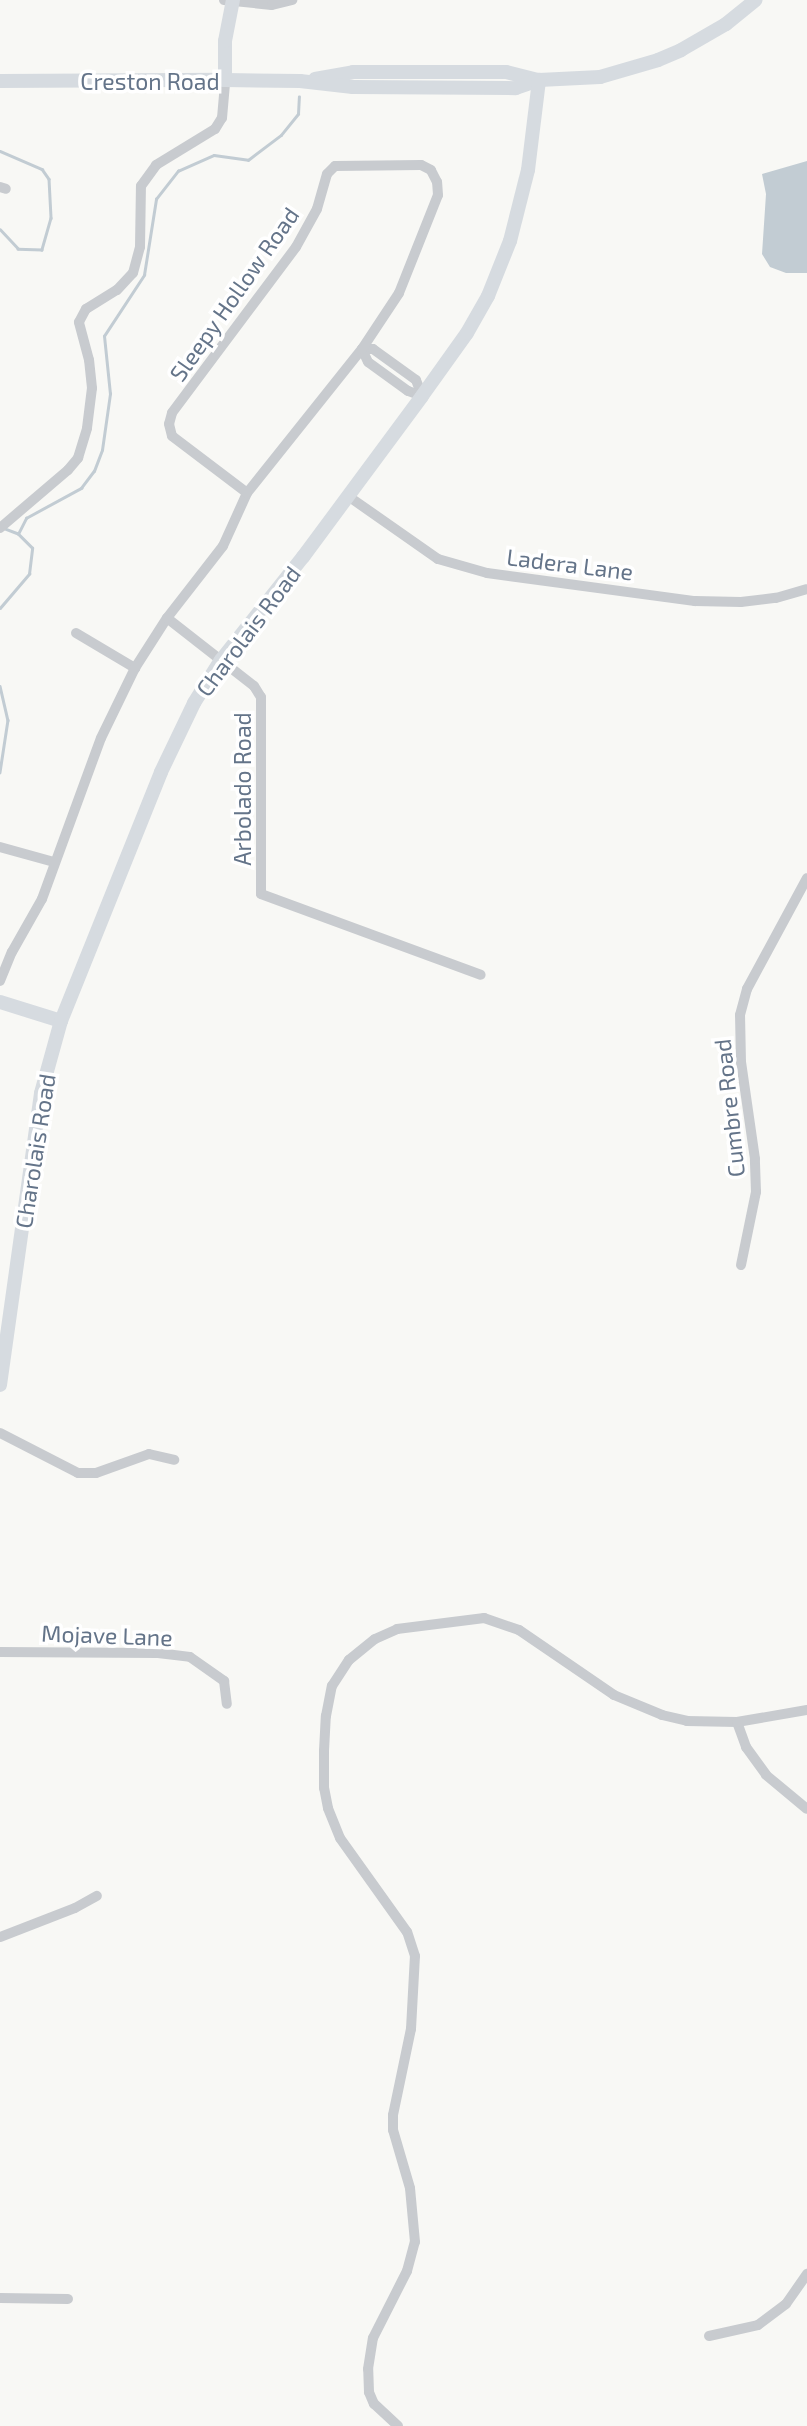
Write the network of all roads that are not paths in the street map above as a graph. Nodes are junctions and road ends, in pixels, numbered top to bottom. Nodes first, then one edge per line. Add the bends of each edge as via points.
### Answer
1 (230, 0) edge
2 (292, 0) edge
3 (756, 0) edge
4 (225, 80) junction
5 (539, 80) junction
6 (0, 82) edge
7 (362, 349) junction
8 (422, 396) junction
9 (247, 493) junction
10 (348, 496) junction
11 (0, 528) edge
12 (807, 589) edge
13 (167, 618) junction
14 (76, 634) dead end
15 (221, 660) junction
16 (135, 668) junction
17 (0, 847) edge
18 (54, 862) junction
19 (807, 878) edge
20 (481, 975) dead end
21 (0, 981) edge
22 (0, 1002) edge
23 (61, 1021) junction
24 (741, 1265) dead end
25 (6, 1299) edge
26 (0, 1385) edge
27 (0, 1433) edge
28 (174, 1460) dead end
29 (0, 1652) edge
30 (227, 1704) dead end
31 (807, 1710) edge
32 (737, 1722) junction
33 (807, 1809) edge
34 (97, 1896) dead end
35 (0, 1937) edge
36 (807, 2274) edge
37 (0, 2298) edge
38 (68, 2299) dead end
39 (709, 2336) dead end
40 (398, 2426) edge

1 - 2 street via 272,5
1 - 4 street
3 - 5 street, Creston Road via 705,38 658,60 600,77
4 - 5 street, Creston Road via 300,81 353,72 506,72
4 - 6 street, Creston Road
4 - 11 street via 222,118 215,129 156,165 141,186 140,247 133,274 86,309 79,322 92,388 86,436 78,458
5 - 8 street, Charolais Road via 534,142 510,241 467,333
7 - 8 street via 368,362
7 - 9 street, Sleepy Hollow Road
7 - 9 street, Sleepy Hollow Road via 399,293 431,218 437,182 431,170 421,165 335,166 327,174 317,209 296,247 172,413 172,436
8 - 10 street, Charolais Road
9 - 13 street, Sleepy Hollow Road via 223,546
10 - 12 street, Ladera Lane via 438,559 487,573 695,601 741,602
10 - 15 street, Charolais Road
13 - 15 street, Arbolado Road
13 - 16 street, Sleepy Hollow Road
14 - 16 street
15 - 20 street, Arbolado Road via 261,697 261,894
15 - 23 street, Charolais Road via 177,736
16 - 18 street, Sleepy Hollow Road via 101,738
17 - 18 street
18 - 21 street, Sleepy Hollow Road via 41,900
19 - 24 street, Cumbre Road via 747,989 740,1015 740,1054 756,1192
22 - 23 street
23 - 25 street, Charolais Road via 41,1093
25 - 26 street, Charolais Road
27 - 28 street via 78,1474 96,1473 149,1454
29 - 30 street, Mojave Lane via 190,1657 225,1681
31 - 32 street
32 - 33 street via 746,1747 766,1774
32 - 40 street via 687,1721 637,1706 591,1682 519,1630 484,1618 428,1623 379,1637 349,1660 332,1686 324,1751 328,1808 340,1839 407,1932 415,1956 411,2029 393,2130 410,2188 415,2242 407,2271 373,2338 368,2369 374,2404
34 - 35 street
36 - 39 street via 786,2304 758,2325
37 - 38 street

